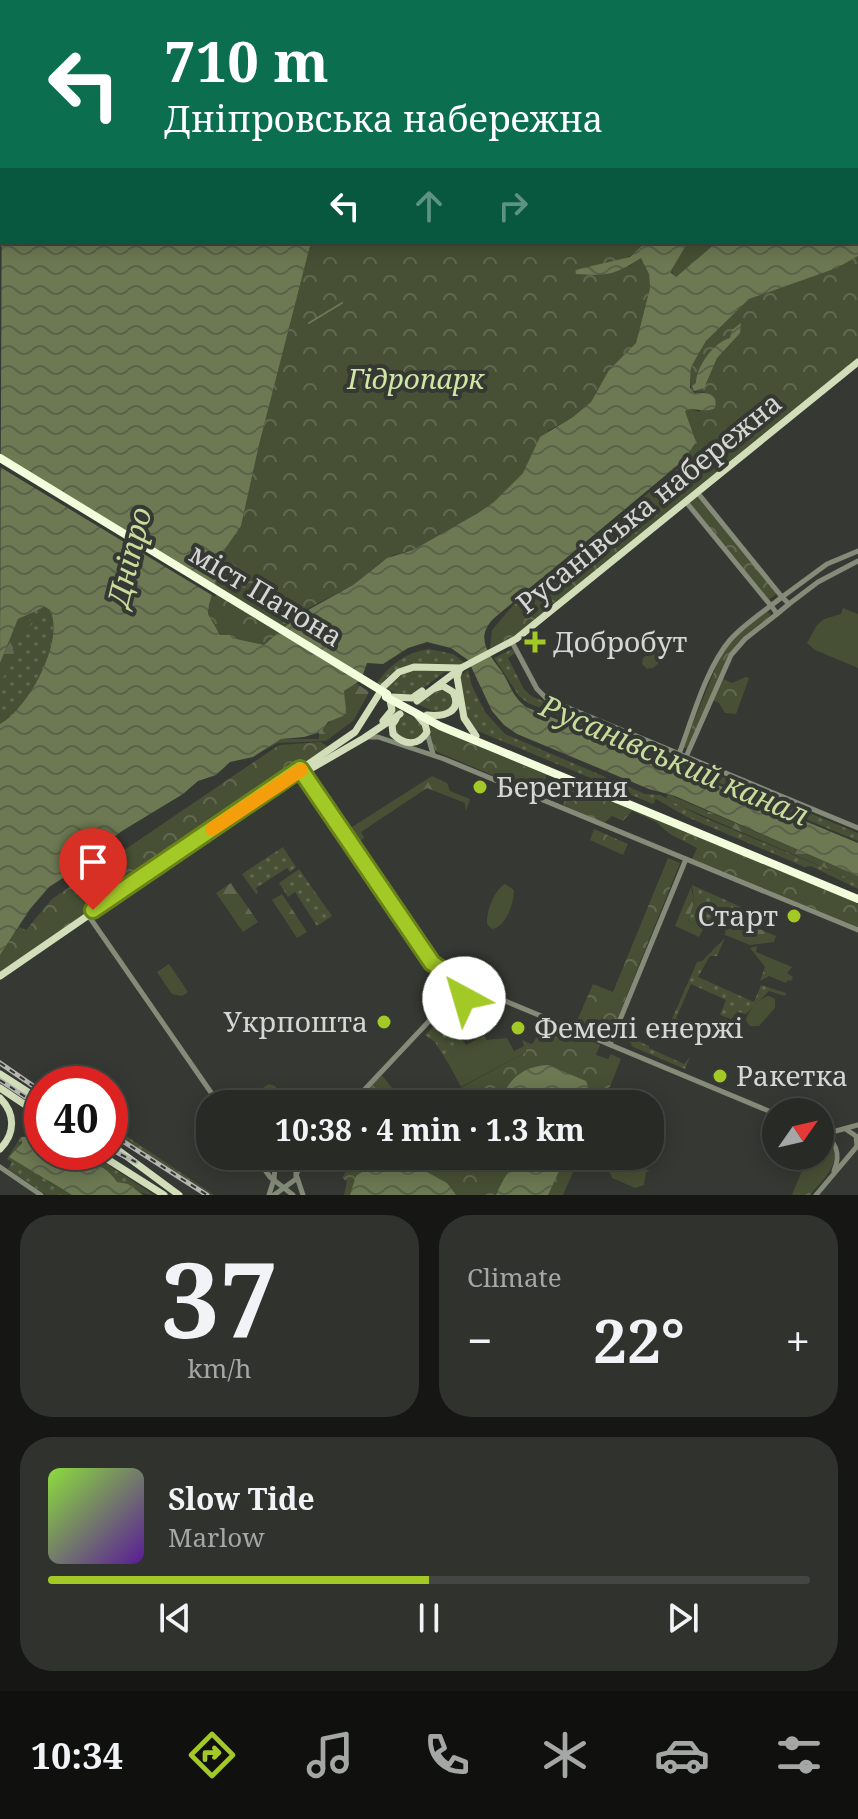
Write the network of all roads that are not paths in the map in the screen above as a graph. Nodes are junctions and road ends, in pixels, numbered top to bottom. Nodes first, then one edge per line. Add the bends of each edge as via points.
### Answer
1 (858, 362) edge
2 (0, 461) edge
3 (697, 492) junction
4 (686, 502) junction
5 (858, 551) edge
6 (858, 561) edge
7 (782, 597) junction
8 (789, 604) junction
9 (771, 606) junction
10 (777, 614) junction
11 (512, 642) junction
12 (459, 669) junction
13 (386, 695) junction
14 (424, 695) junction
15 (417, 701) dead end
16 (416, 714) junction
17 (427, 715) junction
18 (427, 732) junction
19 (476, 736) junction
20 (364, 738) junction
21 (408, 743) junction
22 (679, 754) junction
23 (433, 755) junction
24 (686, 757) junction
25 (310, 762) junction
26 (301, 771) junction
27 (858, 828) edge
28 (686, 859) junction
29 (858, 896) edge
30 (88, 916) junction
31 (858, 930) edge
32 (432, 963) junction
33 (0, 979) edge
34 (455, 979) junction
35 (462, 983) junction
36 (439, 993) junction
37 (497, 997) junction
38 (458, 1004) junction
39 (432, 1018) junction
40 (610, 1044) junction
41 (0, 1074) edge
42 (0, 1088) edge
43 (24, 1089) edge
44 (209, 1090) edge
45 (364, 1090) edge
46 (0, 1098) edge
47 (24, 1104) edge
48 (762, 1108) edge
49 (858, 1125) edge
50 (844, 1130) junction
51 (834, 1131) edge
52 (834, 1140) edge
53 (834, 1144) edge
54 (856, 1147) edge
55 (0, 1149) edge
56 (837, 1150) junction
57 (128, 1158) edge
58 (0, 1167) edge
59 (124, 1170) edge
60 (266, 1170) edge
61 (273, 1170) edge
62 (295, 1170) edge
63 (299, 1170) edge
64 (297, 1175) junction
65 (272, 1177) junction
66 (829, 1179) junction
67 (285, 1188) junction
68 (272, 1193) edge
69 (41, 1195) edge
70 (164, 1195) edge
71 (178, 1195) edge
72 (293, 1195) edge
73 (303, 1195) edge
74 (816, 1195) edge

1 - 3 main road, Русанівська набережна
2 - 13 highway, міст Патона, bridge
3 - 4 main road, Русанівська набережна
3 - 7 street
4 - 9 street
4 - 11 main road, Русанівська набережна
5 - 7 street via 827,564
6 - 8 street
7 - 8 street
7 - 9 street
8 - 10 street
9 - 10 street
9 - 22 street via 720,654
10 - 24 street via 731,655
11 - 12 main road, Русанівська набережна
11 - 22 street via 547,699
12 - 13 main road, Русанівська набережна via 412,698
12 - 13 main road, Русанівська набережна via 406,669 393,676
12 - 14 main road, Русанівська набережна
12 - 19 main road via 464,718
13 - 16 highway
13 - 17 highway
13 - 25 main road via 358,729
13 - 25 main road via 392,710 384,721
14 - 15 main road, Русанівська набережна
14 - 17 main road via 443,686 456,701 447,715
16 - 18 main road
16 - 29 highway
17 - 19 highway
18 - 21 main road via 418,742
18 - 23 street
19 - 29 highway
20 - 21 main road via 398,715 393,734
20 - 23 street via 378,737
20 - 26 main road
21 - 23 street
22 - 24 street
23 - 28 street
24 - 27 street
25 - 26 main road
26 - 30 main road
26 - 32 street
28 - 31 street
28 - 40 street
30 - 33 main road
30 - 44 street
32 - 34 street
32 - 36 street
34 - 35 street
34 - 36 street via 445,981
35 - 37 street
35 - 38 street via 465,993
36 - 38 street via 444,1002
36 - 39 street
37 - 38 street
37 - 40 street
38 - 39 street
39 - 45 street
40 - 48 street
41 - 43 main road
42 - 47 main road
46 - 55 main road via 12,1125
49 - 50 street
50 - 51 street
50 - 52 street
50 - 54 street via 856,1136
53 - 56 street
54 - 56 street via 846,1154
54 - 66 street
56 - 66 street
57 - 71 main road
58 - 69 street
59 - 70 main road
60 - 65 street
61 - 65 street
62 - 64 street
63 - 64 street
64 - 67 street
64 - 73 street
65 - 67 street
65 - 68 street
66 - 74 street
67 - 68 street
67 - 72 street

